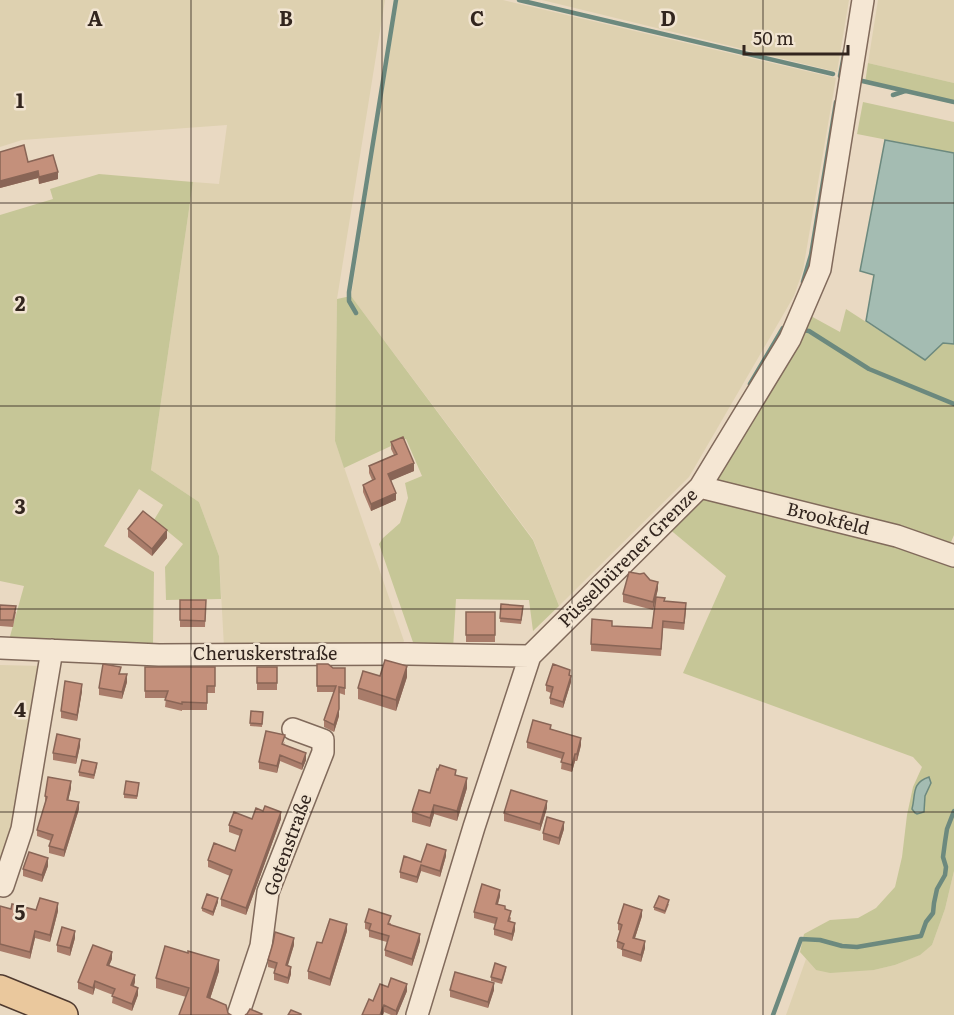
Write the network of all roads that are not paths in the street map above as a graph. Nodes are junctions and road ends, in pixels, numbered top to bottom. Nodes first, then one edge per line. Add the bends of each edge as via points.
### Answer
1 (863, 0) edge
2 (700, 487) junction
3 (954, 556) edge
4 (0, 648) edge
5 (52, 650) junction
6 (530, 656) junction
7 (293, 729) dead end
8 (3, 886) dead end
9 (0, 989) edge
10 (64, 1015) edge
11 (238, 1015) edge
12 (417, 1015) edge

1 - 2 street, Püsselbürener Grenze via 820,269 790,339
2 - 3 street, Brookfeld via 897,536
2 - 6 street, Püsselbürener Grenze
4 - 5 street, Cheruskerstraße
5 - 6 street, Cheruskerstraße via 159,655
5 - 8 street via 22,829
6 - 12 street, Püsselbürener Grenze
7 - 11 street, Gotenstraße via 322,740 323,752 268,892 261,946
9 - 10 main road

